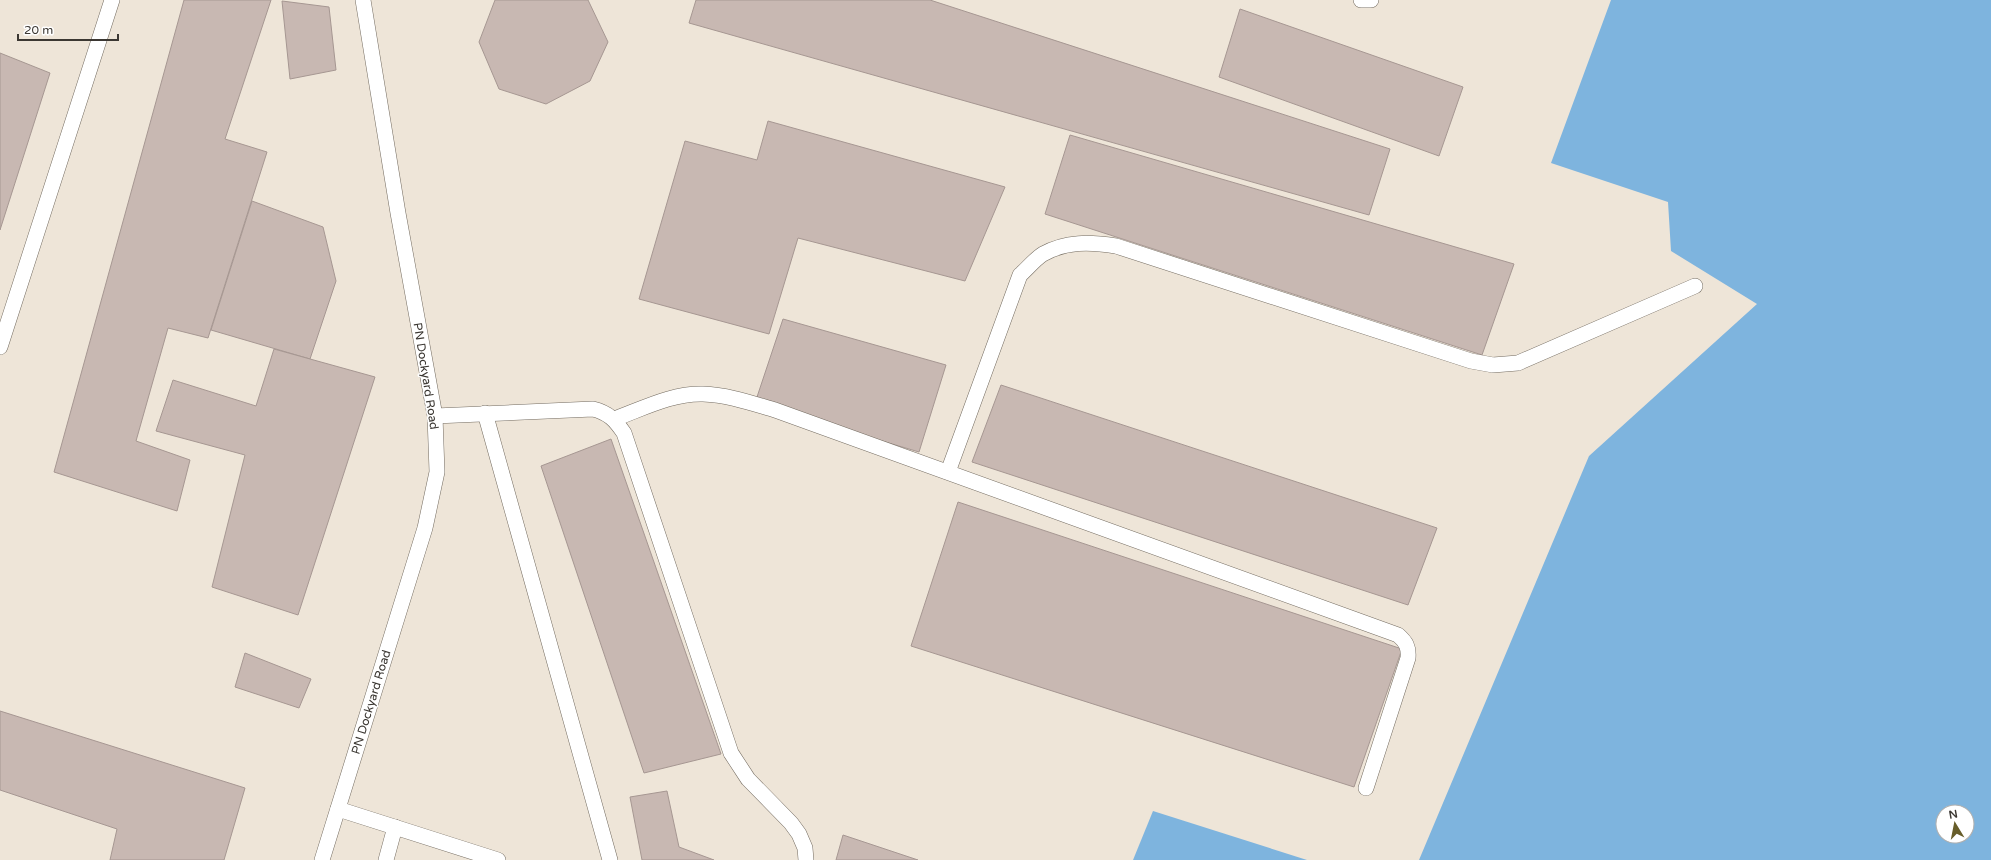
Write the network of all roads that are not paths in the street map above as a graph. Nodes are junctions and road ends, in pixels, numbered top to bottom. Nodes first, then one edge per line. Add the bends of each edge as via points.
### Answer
1 (112, 0) edge
2 (363, 0) edge
3 (1361, 0) edge
4 (1371, 0) edge
5 (1695, 286) dead end
6 (0, 347) edge
7 (485, 413) junction
8 (435, 416) junction
9 (614, 419) junction
10 (948, 472) junction
11 (1366, 788) dead end
12 (338, 809) junction
13 (395, 827) junction
14 (322, 860) edge
15 (386, 860) edge
16 (498, 860) edge
17 (610, 860) edge
18 (806, 860) edge

1 - 6 lane
2 - 8 lane, PN Dockyard Road
3 - 4 lane
5 - 10 lane via 1518,363 1493,365 1471,361 1116,246 1088,242 1066,245 1043,254 1020,275
7 - 8 lane
7 - 9 lane via 593,409 605,412
7 - 17 lane
8 - 12 lane, PN Dockyard Road via 437,472 425,528
9 - 10 lane via 668,399 701,394 735,398
9 - 18 lane via 624,432 731,753 748,779 799,834 805,848
10 - 11 lane via 1398,635 1405,641 1408,658
12 - 13 lane
12 - 14 lane, PN Dockyard Road
13 - 15 lane
13 - 16 lane

